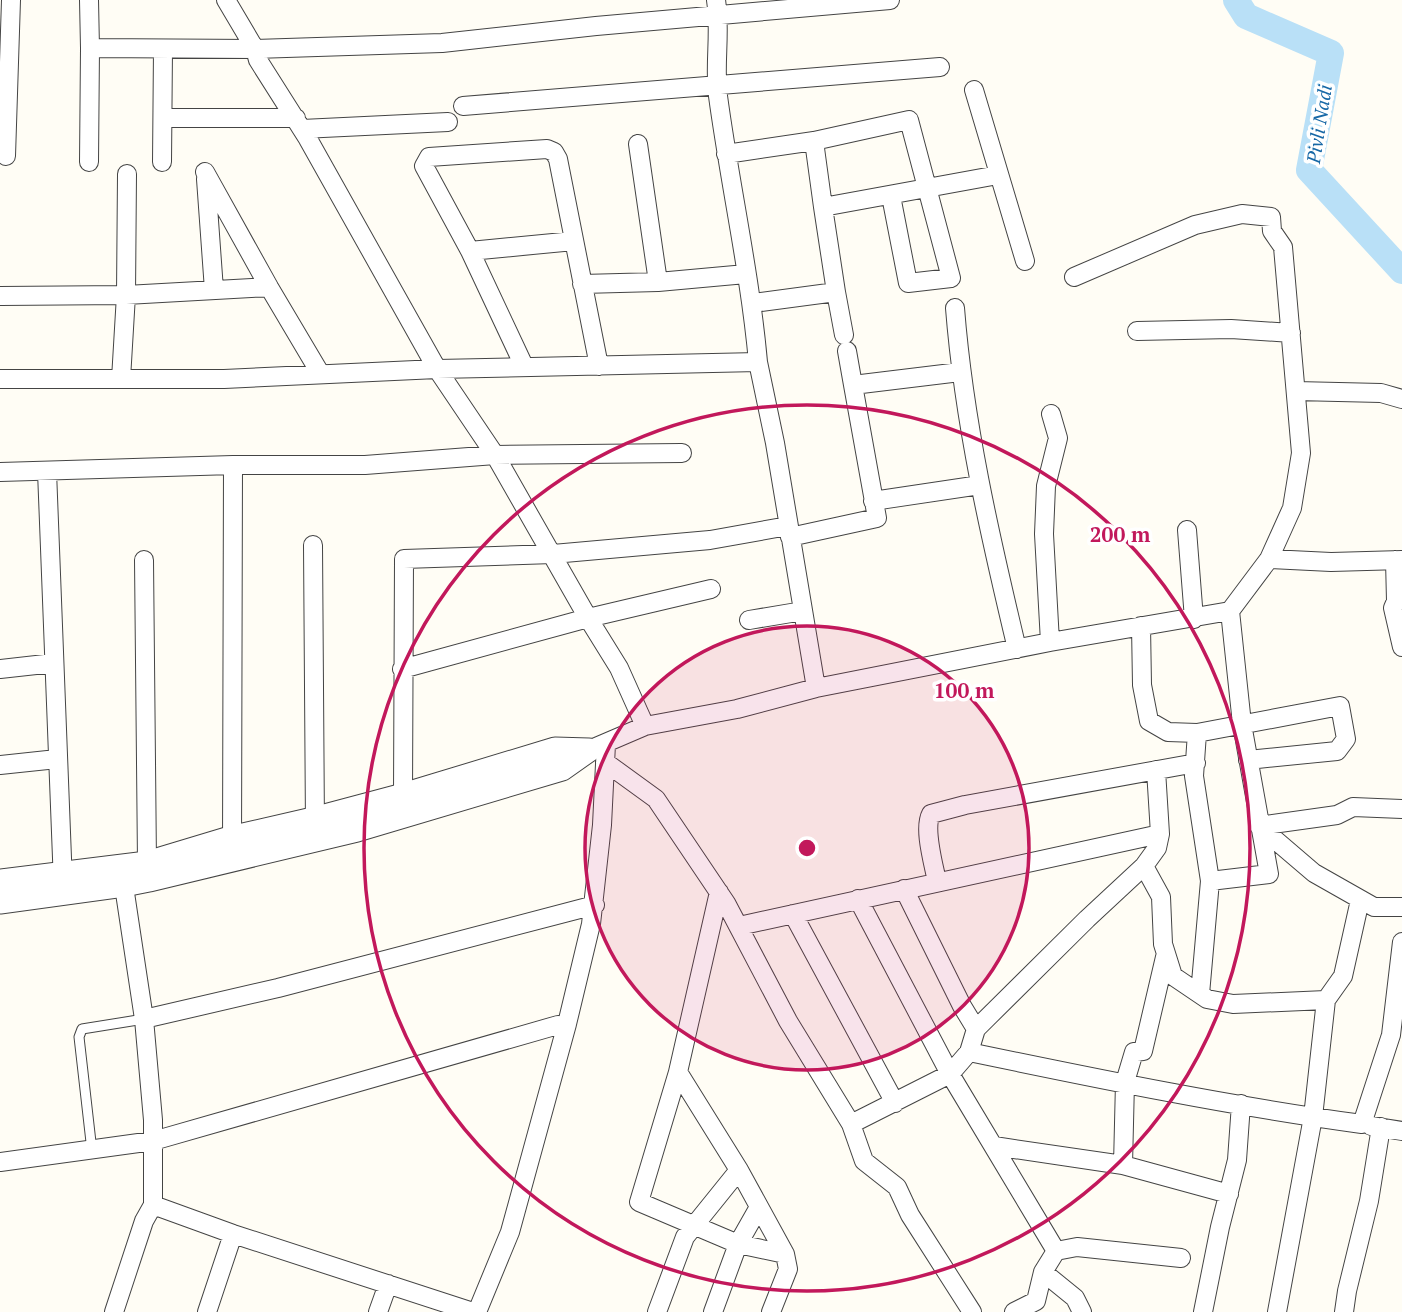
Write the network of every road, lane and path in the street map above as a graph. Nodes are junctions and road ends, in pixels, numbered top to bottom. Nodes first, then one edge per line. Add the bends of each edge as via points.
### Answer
1 (11, 0) edge
2 (89, 0) edge
3 (226, 0) edge
4 (890, 0) edge
5 (718, 8) edge
6 (90, 48) junction
7 (163, 48) junction
8 (256, 49) junction
9 (940, 67) dead end
10 (717, 84) junction
11 (974, 90) dead end
12 (463, 106) dead end
13 (163, 118) junction
14 (449, 122) dead end
15 (299, 123) junction
16 (814, 141) junction
17 (638, 144) dead end
18 (726, 154) junction
19 (6, 156) dead end
20 (89, 162) dead end
21 (162, 162) dead end
22 (127, 174) dead end
23 (998, 175) junction
24 (929, 189) junction
25 (891, 196) junction
26 (823, 207) junction
27 (574, 241) junction
28 (470, 251) junction
29 (1025, 261) dead end
30 (746, 274) junction
31 (1074, 278) dead end
32 (658, 282) junction
33 (582, 284) junction
34 (269, 287) junction
35 (214, 290) junction
36 (836, 292) junction
37 (126, 295) junction
38 (0, 296) edge
39 (753, 303) junction
40 (954, 307) dead end
41 (1137, 331) dead end
42 (1291, 333) junction
43 (758, 362) junction
44 (524, 366) junction
45 (598, 366) junction
46 (438, 369) junction
47 (960, 372) junction
48 (320, 373) junction
49 (0, 379) edge
50 (121, 379) junction
51 (853, 385) junction
52 (1296, 391) junction
53 (1402, 399) edge
54 (1051, 414) dead end
55 (682, 453) dead end
56 (495, 455) junction
57 (233, 465) junction
58 (47, 471) junction
59 (0, 472) edge
60 (980, 485) junction
61 (873, 502) junction
62 (1187, 530) dead end
63 (789, 531) junction
64 (313, 545) dead end
65 (553, 554) junction
66 (1269, 559) junction
67 (144, 560) dead end
68 (1399, 560) edge
69 (711, 589) dead end
70 (1399, 601) edge
71 (803, 611) junction
72 (1230, 611) junction
73 (588, 618) junction
74 (1195, 619) junction
75 (749, 620) dead end
76 (1141, 626) junction
77 (1050, 642) junction
78 (1402, 647) edge
79 (1017, 649) junction
80 (54, 663) junction
81 (0, 669) edge
82 (402, 669) junction
83 (816, 688) junction
84 (1242, 724) junction
85 (645, 726) junction
86 (1197, 733) junction
87 (600, 752) junction
88 (57, 759) junction
89 (1248, 760) junction
90 (1196, 763) junction
91 (0, 765) edge
92 (1156, 770) junction
93 (406, 804) junction
94 (1402, 809) edge
95 (1259, 825) junction
96 (315, 829) junction
97 (1160, 834) junction
98 (232, 849) junction
99 (1144, 866) junction
100 (148, 871) junction
101 (123, 876) junction
102 (0, 881) edge
103 (1210, 881) junction
104 (937, 882) junction
105 (63, 884) junction
106 (904, 889) junction
107 (719, 892) junction
108 (858, 899) junction
109 (1360, 900) junction
110 (0, 902) edge
111 (595, 905) junction
112 (1402, 907) edge
113 (793, 914) junction
114 (739, 926) junction
115 (1402, 942) edge
116 (1166, 954) junction
117 (1200, 994) junction
118 (1326, 1000) junction
119 (144, 1019) junction
120 (558, 1025) dead end
121 (976, 1029) junction
122 (1396, 1036) edge
123 (969, 1052) junction
124 (678, 1072) junction
125 (950, 1074) junction
126 (1125, 1082) junction
127 (895, 1103) junction
128 (1241, 1104) junction
129 (1313, 1117) junction
130 (851, 1124) junction
131 (1362, 1124) junction
132 (1381, 1127) junction
133 (1402, 1130) edge
134 (153, 1141) junction
135 (994, 1146) junction
136 (92, 1151) junction
137 (0, 1162) edge
138 (1123, 1165) junction
139 (739, 1170) junction
140 (1229, 1194) junction
141 (153, 1205) junction
142 (759, 1207) junction
143 (695, 1224) junction
144 (233, 1234) junction
145 (738, 1244) junction
146 (1056, 1251) junction
147 (785, 1254) junction
148 (1181, 1258) dead end
149 (1042, 1272) junction
150 (388, 1284) junction
151 (114, 1312) edge
152 (207, 1312) edge
153 (378, 1312) edge
154 (475, 1312) edge
155 (657, 1312) edge
156 (713, 1312) edge
157 (771, 1312) edge
158 (972, 1312) edge
159 (1014, 1312) edge
160 (1082, 1312) edge
161 (1203, 1312) edge
162 (1277, 1312) edge
163 (1344, 1312) edge

1 - 19 street
2 - 6 street
3 - 8 street
4 - 5 street
5 - 8 street via 442,43
5 - 10 street
6 - 7 street
6 - 20 street
7 - 8 street
7 - 13 street
8 - 15 street via 258,60
9 - 10 street
10 - 12 street
10 - 18 street
11 - 23 street
13 - 15 street
13 - 21 street
14 - 15 street
15 - 46 street
16 - 18 street
16 - 24 street via 909,120
16 - 26 street
17 - 32 street
18 - 30 street
22 - 37 street
23 - 24 street
23 - 29 street
24 - 25 street
24 - 25 street via 951,278 908,284
25 - 26 street
26 - 36 street
27 - 28 street
27 - 28 street via 554,152 429,157 424,166
27 - 33 street
28 - 44 street
30 - 32 street
30 - 39 street
31 - 42 street via 1195,225 1242,214 1271,217 1272,231 1283,247
32 - 33 street
33 - 45 street
34 - 35 street
34 - 35 street via 205,172
34 - 48 street
35 - 37 street
36 - 39 street
36 - 51 street
37 - 38 street
37 - 50 street
39 - 43 street
40 - 47 street
41 - 42 street
42 - 52 street
43 - 45 street
43 - 63 street
44 - 45 street
44 - 46 street
46 - 48 street
46 - 56 street
47 - 51 street
47 - 60 street
48 - 50 street
49 - 50 street
51 - 61 street
52 - 53 street via 1381,393
52 - 66 street via 1301,453 1292,508
54 - 77 street via 1058,438 1046,486 1044,534
55 - 56 street
56 - 57 street via 365,466
56 - 65 street
57 - 58 street
57 - 98 street
58 - 59 street
58 - 80 street
60 - 61 street
60 - 79 street
61 - 63 street via 877,518
62 - 74 street
63 - 65 street
63 - 71 street
64 - 96 street
65 - 73 street
65 - 82 street via 404,559
66 - 68 street
66 - 72 street
67 - 100 street
68 - 70 street
69 - 73 street
70 - 78 street via 1393,608
71 - 75 street
71 - 83 street
72 - 74 street
72 - 84 street
73 - 82 street
73 - 85 street via 619,668
74 - 76 street
76 - 77 street
76 - 86 street via 1142,685 1149,720 1168,732
77 - 79 street
79 - 83 street
80 - 81 street
80 - 88 street
82 - 93 street
83 - 85 street
84 - 86 street
84 - 89 street
84 - 89 street via 1340,706 1346,739 1338,751
85 - 87 street
86 - 90 street
87 - 93 street via 555,749
87 - 107 street via 656,799
87 - 111 street via 604,797
88 - 91 street
88 - 105 street
89 - 95 street
90 - 92 street
90 - 103 street via 1194,776
92 - 97 street
92 - 104 street via 931,814 928,829
93 - 96 street
94 - 95 street via 1353,807 1336,815
95 - 103 street via 1269,874
95 - 109 street via 1314,873
96 - 98 street
97 - 99 street via 1157,848
97 - 104 street
98 - 100 street
99 - 116 street via 1161,897
99 - 121 street
100 - 101 street
101 - 105 street
101 - 119 street
102 - 105 street
103 - 117 street
104 - 106 street
105 - 110 street
106 - 108 street
106 - 121 street
107 - 114 street
107 - 124 street
108 - 113 street
108 - 125 street
109 - 112 street via 1374,907
109 - 118 street via 1343,976
111 - 119 street via 278,989
111 - 154 street via 510,1232
113 - 114 street
113 - 127 street
114 - 130 street via 788,1021
115 - 122 street
116 - 117 street via 1173,976
116 - 126 street via 1143,1051 1134,1052
117 - 118 street via 1233,1004
118 - 129 street
119 - 134 street
119 - 136 lane via 82,1029 79,1037
120 - 134 street
121 - 123 street
122 - 131 street
123 - 125 street
123 - 126 street
124 - 139 street
124 - 143 street via 639,1202
125 - 127 street
125 - 135 street
126 - 128 street
126 - 138 street
127 - 130 street
128 - 129 street
128 - 140 street
129 - 131 street
129 - 162 street
130 - 158 street via 864,1161 897,1187
131 - 132 street
132 - 133 street
132 - 163 street
134 - 136 street
134 - 141 street
135 - 138 street
135 - 146 street
136 - 137 street
138 - 140 street
139 - 142 street
139 - 143 street
140 - 161 street
141 - 144 street
141 - 151 street
142 - 145 street
142 - 147 street
143 - 145 street
143 - 155 street via 685,1237
144 - 150 street
144 - 152 street
145 - 147 street
145 - 156 street
146 - 148 street via 1077,1247
146 - 149 street
147 - 157 street via 788,1269
149 - 159 street via 1037,1301
149 - 160 street via 1075,1298
150 - 153 street
150 - 154 street

